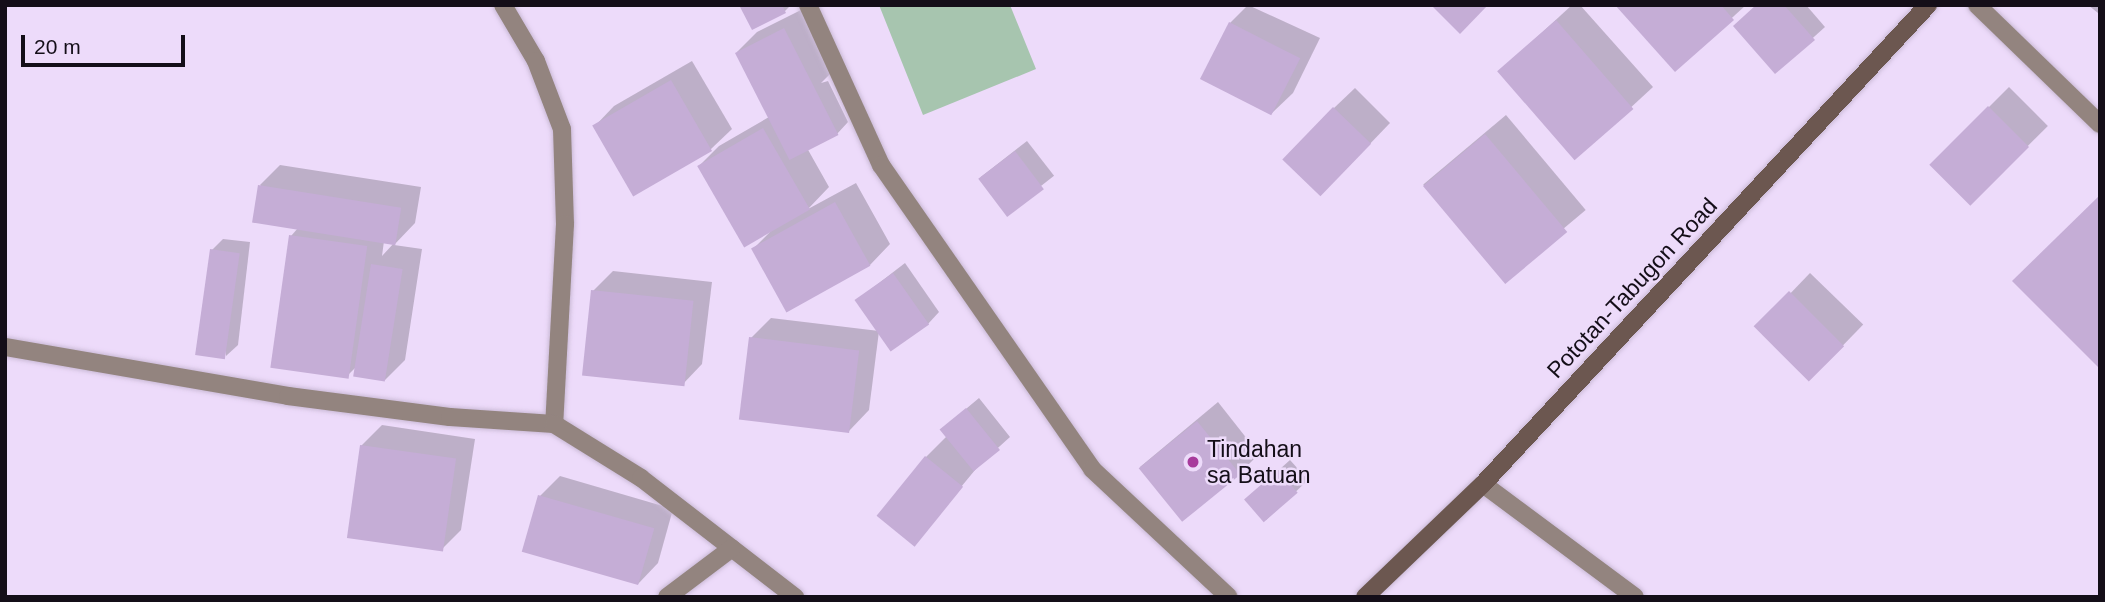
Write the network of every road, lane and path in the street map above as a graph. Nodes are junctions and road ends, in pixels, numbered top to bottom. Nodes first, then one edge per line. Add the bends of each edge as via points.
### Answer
1 (503, 5) edge
2 (808, 5) edge
3 (1928, 5) edge
4 (1977, 5) edge
5 (2100, 124) edge
6 (5, 347) edge
7 (554, 424) junction
8 (1483, 484) junction
9 (732, 548) junction
10 (667, 597) edge
11 (795, 597) edge
12 (1229, 597) edge
13 (1365, 597) edge
14 (1635, 597) edge

1 - 7 street via 536,61 562,129 565,224
2 - 12 street via 881,165 1092,469
3 - 8 main road, Pototan-Tabugon Road
4 - 5 street
6 - 7 street via 288,396 450,417
7 - 9 street via 641,478
8 - 13 main road, Pototan-Tabugon Road
8 - 14 street
9 - 10 street
9 - 11 street

